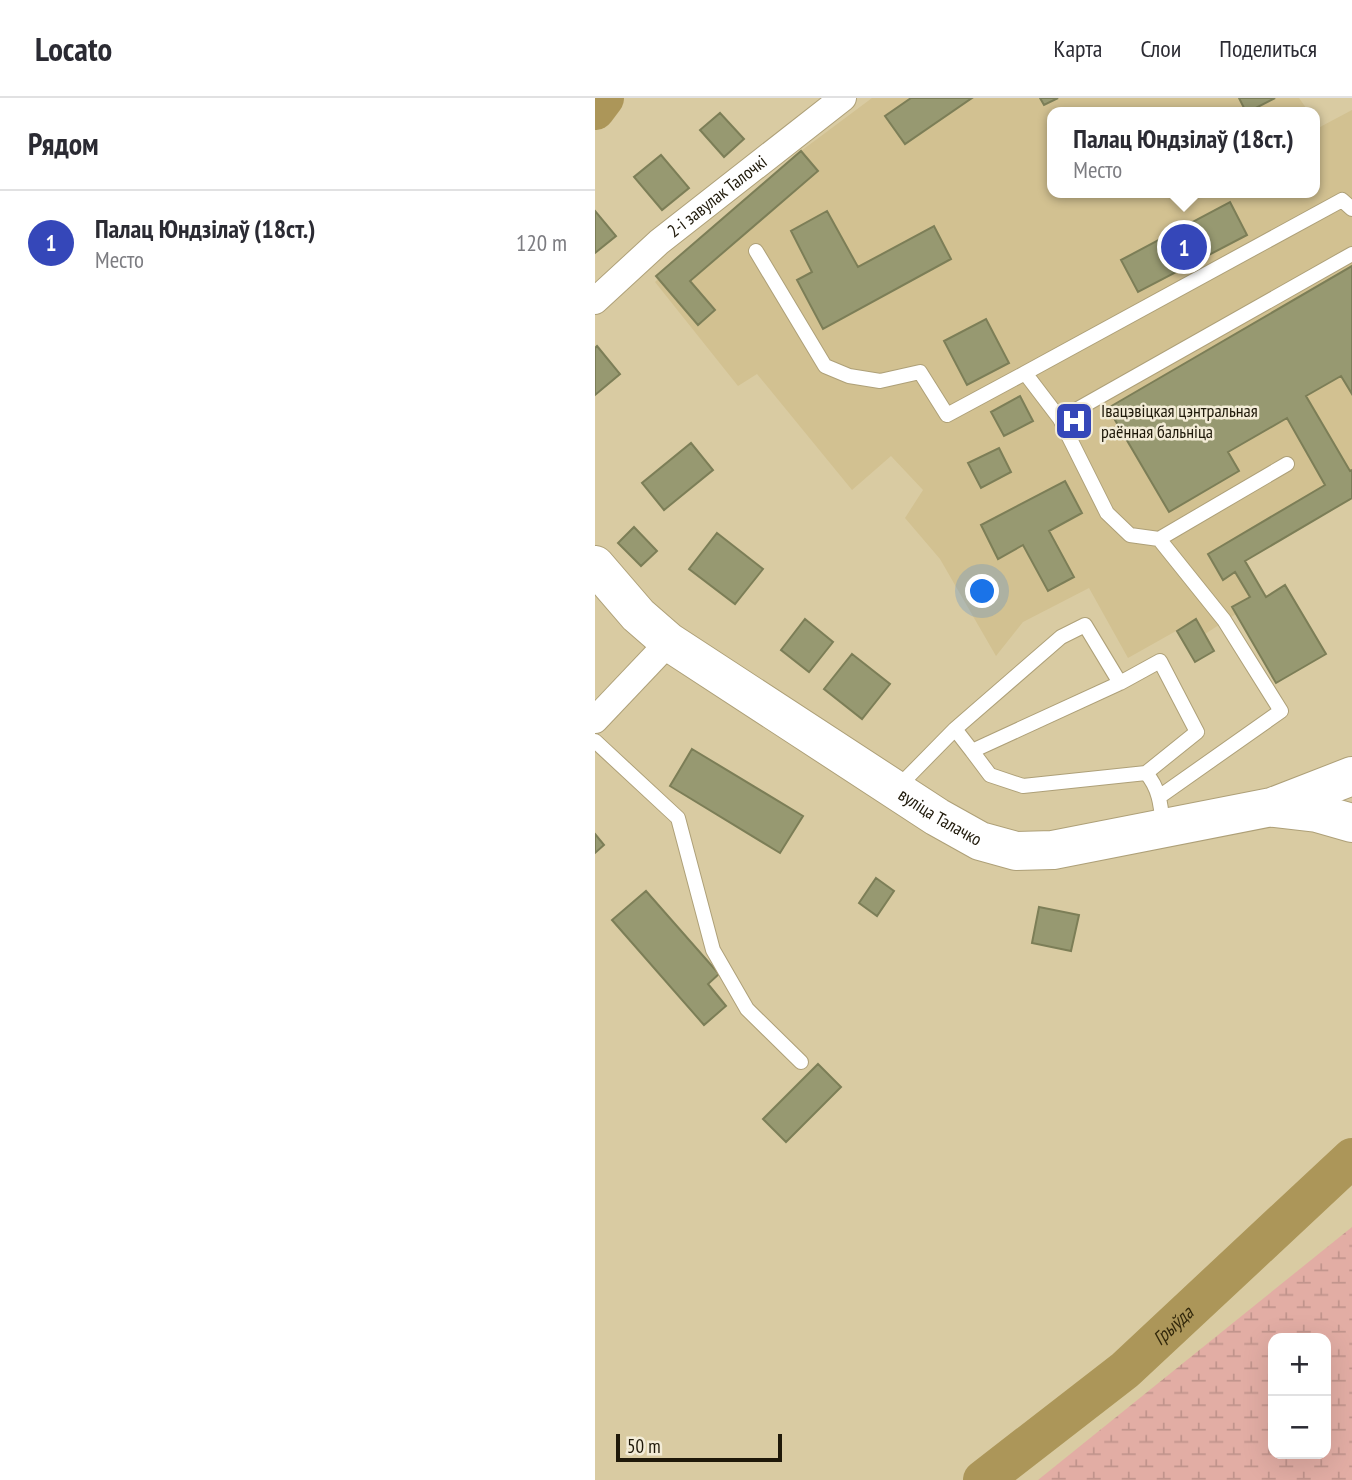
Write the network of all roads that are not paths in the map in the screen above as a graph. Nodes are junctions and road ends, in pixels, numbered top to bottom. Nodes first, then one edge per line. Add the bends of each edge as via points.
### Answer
1 (843, 98) edge
2 (1352, 209) edge
3 (756, 251) dead end
4 (1352, 254) edge
5 (595, 301) edge
6 (1025, 373) junction
7 (1061, 419) junction
8 (1287, 464) dead end
9 (1159, 538) junction
10 (595, 565) edge
11 (666, 644) junction
12 (1120, 683) junction
13 (595, 720) edge
14 (955, 729) junction
15 (595, 741) edge
16 (972, 751) junction
17 (1146, 773) junction
18 (1352, 776) edge
19 (895, 790) junction
20 (1272, 807) junction
21 (1161, 813) junction
22 (1352, 823) edge
23 (801, 1062) dead end

1 - 5 street, 2-і завулак Талочкі via 659,242
2 - 6 lane via 1342,200
3 - 6 lane via 825,366 880,381 920,372 947,415
4 - 7 lane
6 - 7 lane
7 - 9 lane via 1107,513 1131,535
8 - 9 lane
9 - 21 lane via 1224,620 1281,711
10 - 11 street, вуліца Талачко
11 - 13 street
11 - 19 street, вуліца Талачко
12 - 14 lane via 1085,625 1061,637
12 - 16 lane
12 - 17 lane via 1160,661 1197,732
14 - 16 lane
14 - 19 lane
15 - 23 lane via 678,818 713,950 747,1009
16 - 17 lane via 990,775 1023,786
17 - 21 lane
18 - 20 street, вуліца Талачко
19 - 21 street, вуліца Талачко via 981,841 1016,851 1053,850
20 - 21 street, вуліца Талачко
20 - 22 street

